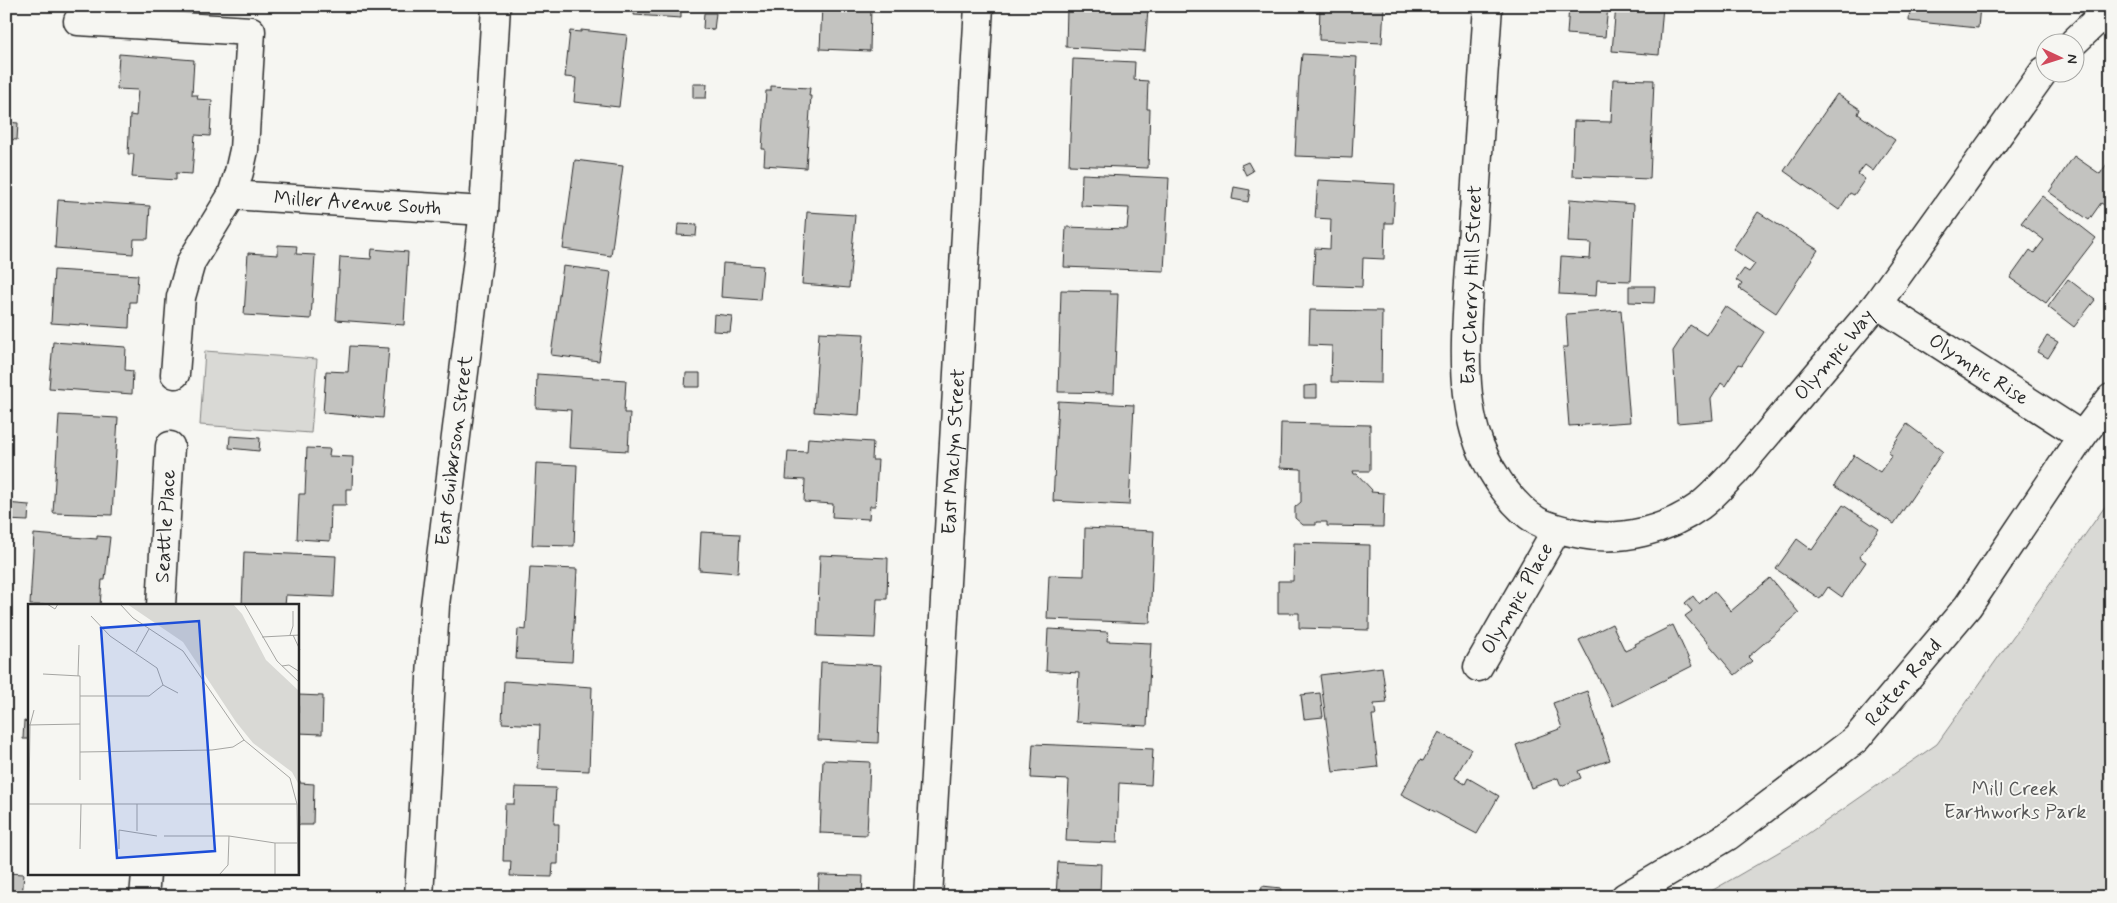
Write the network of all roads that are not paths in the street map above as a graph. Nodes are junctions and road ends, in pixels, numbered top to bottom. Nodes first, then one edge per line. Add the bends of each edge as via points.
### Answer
1 (496, 6) edge
2 (979, 6) edge
3 (1488, 6) edge
4 (2111, 7) edge
5 (78, 21) dead end
6 (2084, 33) edge
7 (2036, 82) edge
8 (232, 195) junction
9 (484, 211) junction
10 (1876, 304) junction
11 (176, 374) dead end
12 (2111, 398) edge
13 (2082, 436) junction
14 (170, 446) dead end
15 (1557, 530) junction
16 (161, 604) edge
17 (1478, 667) dead end
18 (146, 876) edge
19 (144, 897) edge
20 (419, 897) edge
21 (928, 897) edge
22 (1625, 897) edge

1 - 9 street, East Guiberson Street
2 - 21 street, East Maclyn Street
3 - 15 street, East Cherry Hill Street via 1468,298 1468,397 1475,433 1502,488 1536,520
4 - 6 street
5 - 8 street via 251,32 244,150
7 - 10 street, Olympic Way
8 - 9 street, Miller Avenue South
8 - 11 street via 190,262 181,296
9 - 20 street, East Guiberson Street via 434,605
10 - 13 street, Olympic Rise
10 - 15 street, Olympic Way via 1736,471 1700,506 1662,526 1638,533 1601,536
12 - 13 street, Reiten Road
13 - 22 street, Reiten Road via 1968,606 1856,739 1728,836
14 - 16 street, Seattle Place
15 - 17 street, Olympic Place
18 - 19 street

